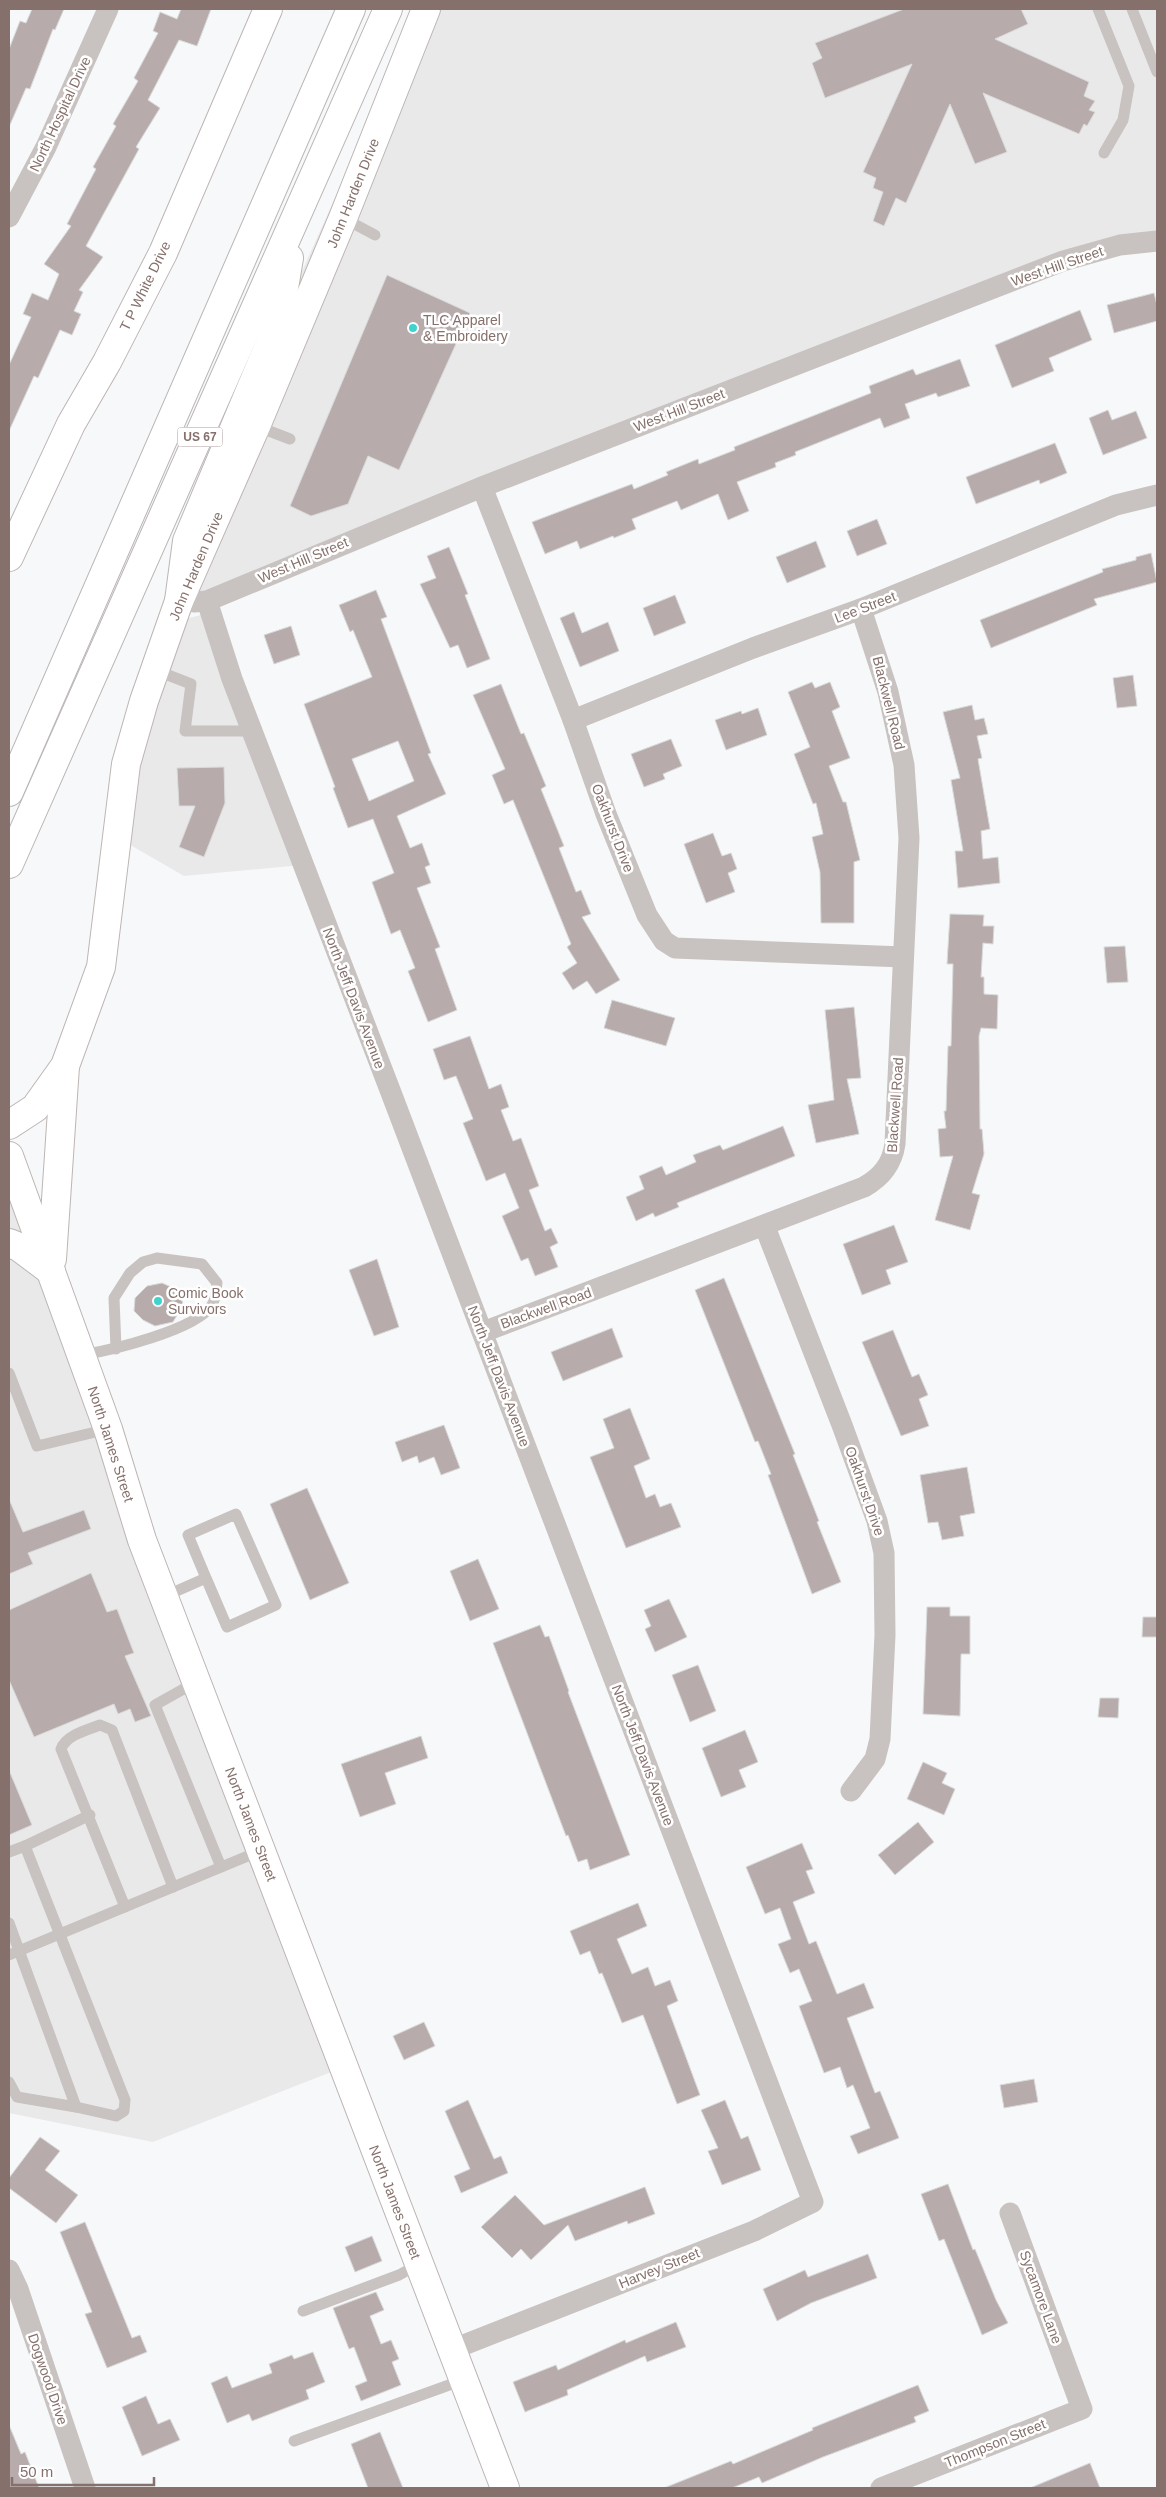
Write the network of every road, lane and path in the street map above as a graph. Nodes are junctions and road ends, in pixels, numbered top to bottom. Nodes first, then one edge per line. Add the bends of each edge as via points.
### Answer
1 (108, 9) edge
2 (268, 9) edge
3 (351, 9) edge
4 (388, 9) edge
5 (426, 9) edge
6 (1098, 9) edge
7 (1132, 9) edge
8 (1157, 72) edge
9 (1104, 154) dead end
10 (308, 189) junction
11 (9, 217) edge
12 (343, 218) junction
13 (375, 235) dead end
14 (1157, 241) edge
15 (256, 426) junction
16 (290, 439) dead end
17 (482, 487) junction
18 (1157, 495) edge
19 (9, 557) edge
20 (179, 601) junction
21 (207, 601) junction
22 (861, 609) junction
23 (155, 670) junction
24 (573, 720) junction
25 (252, 731) junction
26 (9, 792) edge
27 (9, 864) edge
28 (903, 957) junction
29 (65, 1066) junction
30 (9, 1125) edge
31 (9, 1156) edge
32 (765, 1227) junction
33 (9, 1243) edge
34 (51, 1270) junction
35 (482, 1332) junction
36 (116, 1349) junction
37 (82, 1355) junction
38 (9, 1373) edge
39 (108, 1429) junction
40 (206, 1578) junction
41 (163, 1597) junction
42 (196, 1682) junction
43 (851, 1791) dead end
44 (90, 1816) junction
45 (25, 1846) junction
46 (262, 1850) junction
47 (9, 1852) edge
48 (221, 1867) junction
49 (173, 1887) junction
50 (125, 1907) junction
51 (9, 1923) edge
52 (61, 1933) junction
53 (20, 1950) junction
54 (9, 1955) edge
55 (9, 2082) edge
56 (76, 2107) junction
57 (794, 2150) joint
58 (1010, 2213) dead end
59 (419, 2264) junction
60 (9, 2270) edge
61 (303, 2311) dead end
62 (451, 2350) junction
63 (463, 2380) junction
64 (1072, 2381) joint
65 (294, 2442) dead end
66 (85, 2488) edge
67 (505, 2488) edge
68 (881, 2488) edge

1 - 11 street, North Hospital Drive via 46,147
2 - 19 main road, T P White Drive via 163,253 71,424
3 - 26 main road, US 67
4 - 10 main road, US 67
5 - 12 main road, John Harden Drive
6 - 9 lane via 1129,86 1123,120
7 - 8 lane
10 - 20 main road via 289,256 278,324 187,541
10 - 27 main road, US 67
12 - 13 lane
12 - 15 main road, John Harden Drive
14 - 17 street, West Hill Street via 1120,246 1063,261
15 - 16 lane
15 - 20 main road, John Harden Drive
17 - 21 street, West Hill Street
17 - 24 street, Oakhurst Drive
18 - 22 street, Lee Street via 1116,505
20 - 21 street
20 - 23 main road, John Harden Drive
21 - 25 street, North Jeff Davis Avenue
22 - 24 street, Lee Street
22 - 28 street, Blackwell Road via 881,667 904,765 908,838
23 - 25 lane via 192,684 185,731
23 - 29 main road, John Harden Drive via 126,764 101,967
24 - 28 street, Oakhurst Drive via 647,915 664,941 675,948
25 - 35 street, North Jeff Davis Avenue
28 - 32 street, Blackwell Road via 892,1160 875,1181 864,1187
29 - 30 main road, John Harden Drive via 36,1108
29 - 34 main road
31 - 34 main road, North James Street
32 - 35 street, Blackwell Road
32 - 43 street, Oakhurst Drive via 849,1442 877,1520 884,1553 885,1625 880,1739 875,1759
33 - 34 main road
34 - 37 main road, North James Street
35 - 57 street, North Jeff Davis Avenue
36 - 36 lane via 197,1320 214,1303 217,1283 211,1273 202,1264 157,1258 143,1262 130,1273 114,1298
36 - 37 lane
37 - 39 main road, North James Street
38 - 39 lane via 37,1446
39 - 41 main road, North James Street via 123,1484
40 - 40 lane via 227,1627 276,1605 236,1514 188,1535
40 - 41 lane
41 - 42 main road, North James Street
42 - 46 main road, North James Street
42 - 48 lane via 156,1705
44 - 45 lane
44 - 49 lane via 61,1749 70,1738 100,1725 107,1726 112,1730
44 - 50 lane
45 - 47 lane
45 - 52 lane
46 - 48 lane
46 - 59 main road, North James Street
48 - 49 lane
49 - 50 lane
50 - 52 lane
51 - 53 lane
52 - 53 lane
52 - 56 lane via 125,2100 124,2110 116,2116
53 - 54 lane
53 - 56 lane
55 - 56 lane via 17,2097
57 - 62 street, Harvey Street via 814,2202 754,2231
58 - 64 street, Sycamore Lane
59 - 61 lane via 399,2275
59 - 62 main road, North James Street
60 - 66 street, Dogwood Drive
62 - 63 main road, North James Street
63 - 65 lane
63 - 67 main road, North James Street
64 - 68 street, Thompson Street via 1082,2408

